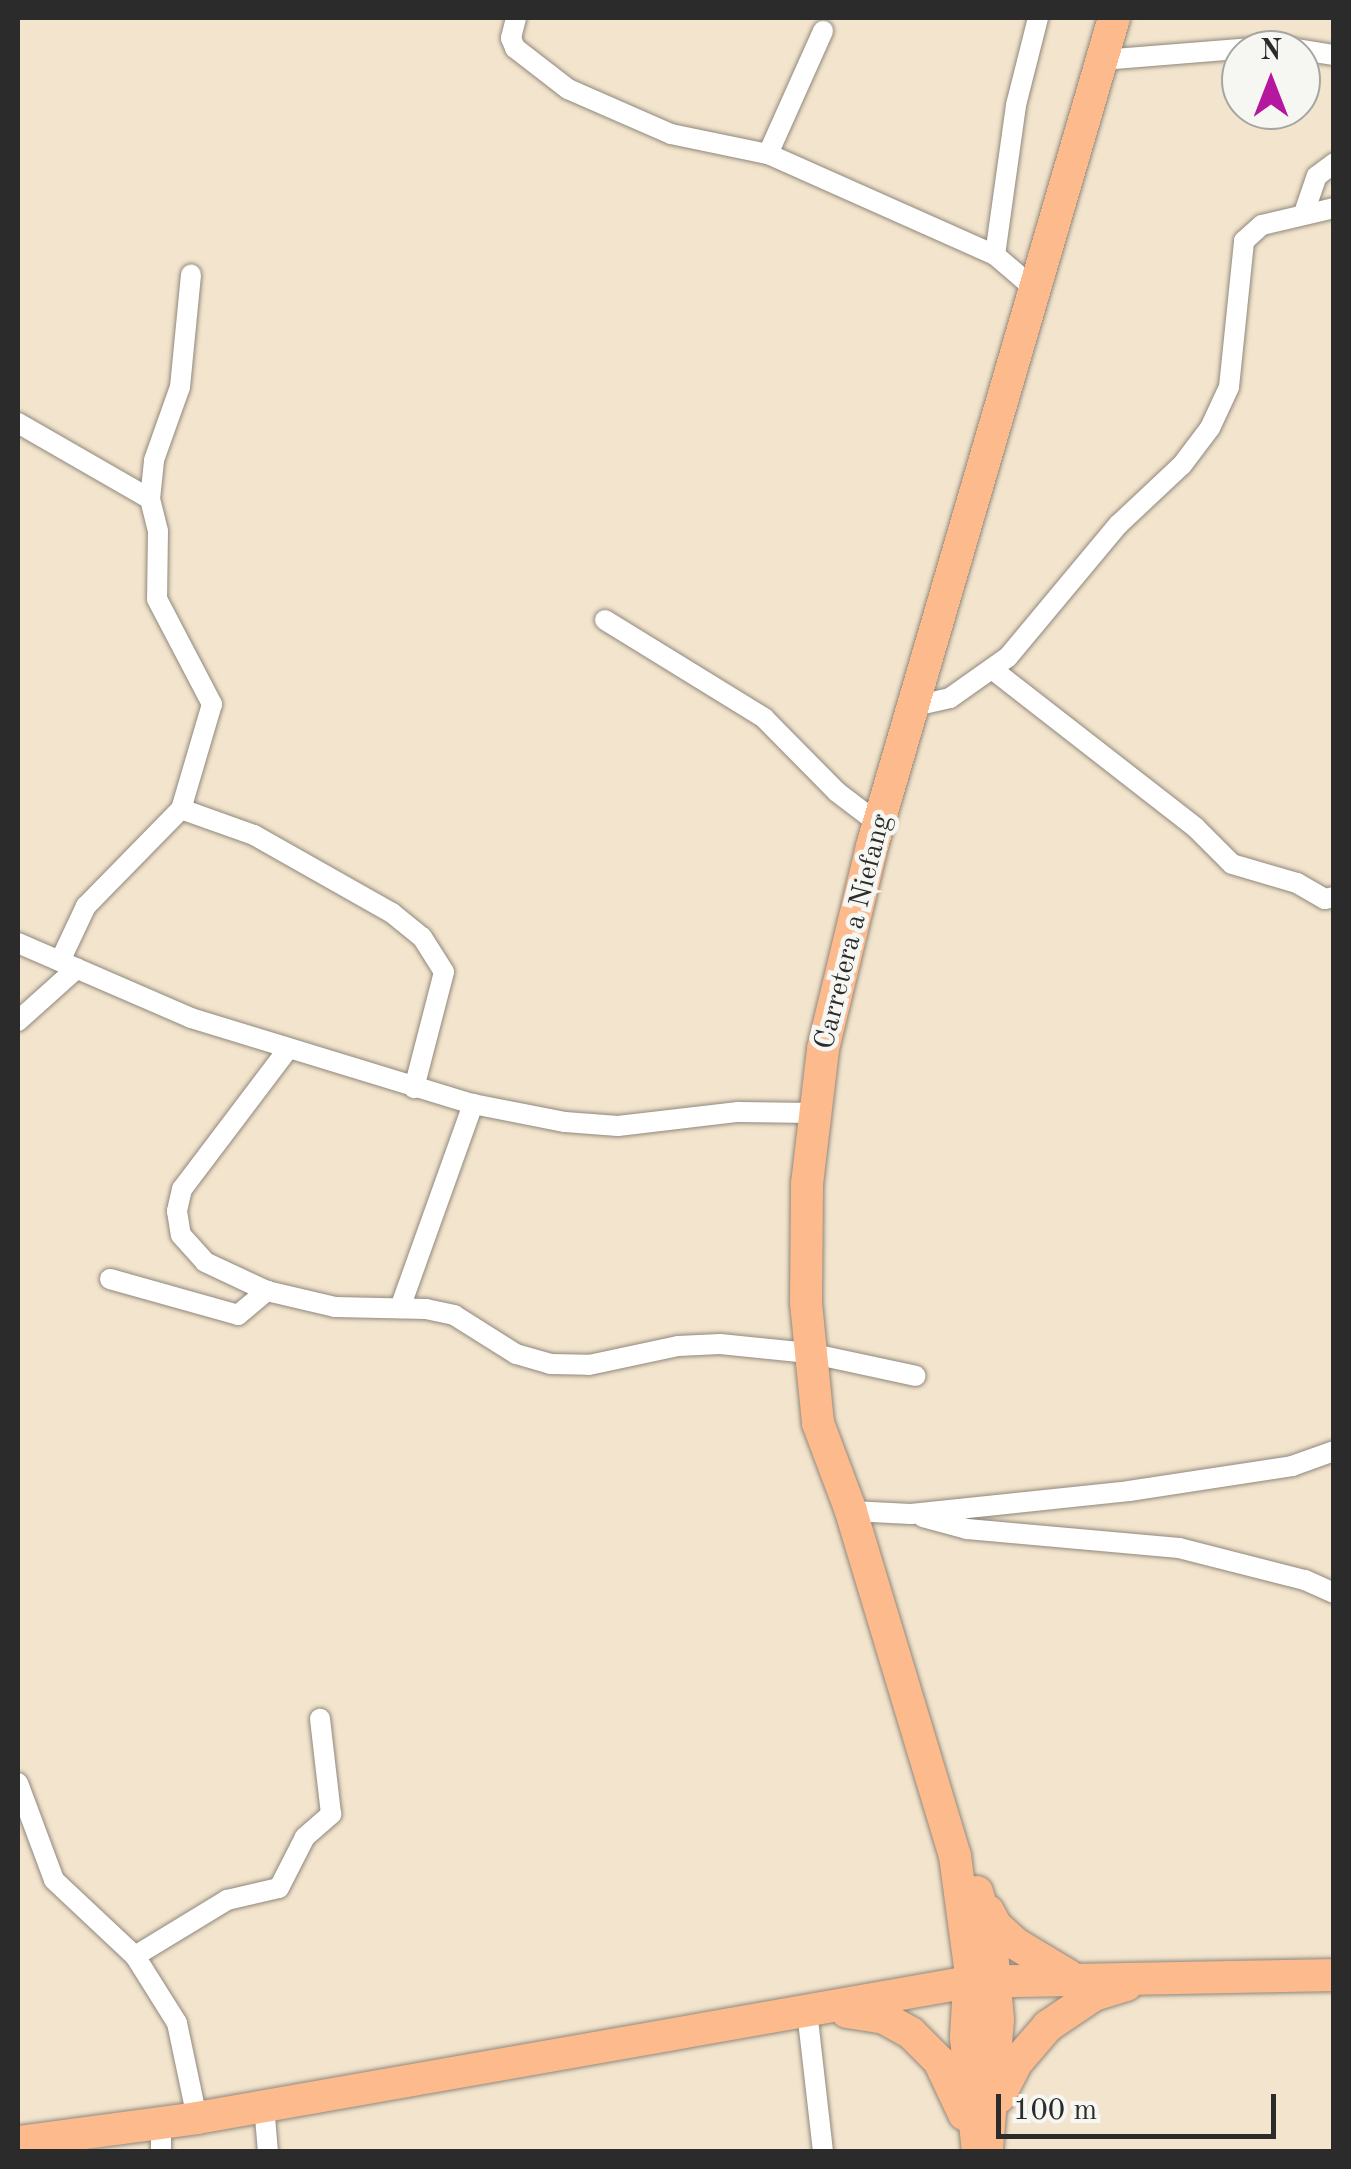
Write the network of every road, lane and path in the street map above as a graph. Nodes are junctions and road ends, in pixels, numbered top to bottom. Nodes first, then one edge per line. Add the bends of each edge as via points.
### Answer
1 (516, 18) edge
2 (1038, 18) edge
3 (1114, 18) edge
4 (824, 31) dead end
5 (1334, 56) edge
6 (1102, 60) junction
7 (768, 154) junction
8 (1334, 163) edge
9 (1334, 208) edge
10 (1304, 213) junction
11 (995, 254) junction
12 (191, 276) dead end
13 (1036, 290) junction
14 (18, 423) edge
15 (150, 499) junction
16 (605, 620) dead end
17 (992, 669) junction
18 (915, 706) junction
19 (181, 808) junction
20 (879, 824) junction
21 (1334, 897) edge
22 (18, 942) edge
23 (68, 965) junction
24 (18, 1021) edge
25 (288, 1050) junction
26 (414, 1088) junction
27 (473, 1104) junction
28 (815, 1113) junction
29 (110, 1279) dead end
30 (267, 1291) junction
31 (400, 1308) junction
32 (809, 1352) junction
33 (916, 1376) dead end
34 (1334, 1451) edge
35 (851, 1511) junction
36 (911, 1514) junction
37 (1334, 1593) edge
38 (320, 1719) dead end
39 (18, 1784) edge
40 (964, 1869) junction
41 (967, 1938) junction
42 (135, 1956) junction
43 (1334, 1975) edge
44 (1155, 1976) junction
45 (1070, 1977) junction
46 (983, 1981) junction
47 (926, 1990) junction
48 (815, 2009) junction
49 (264, 2106) junction
50 (994, 2106) junction
51 (197, 2118) junction
52 (162, 2137) edge
53 (18, 2142) edge
54 (981, 2150) edge
55 (268, 2152) edge
56 (823, 2152) edge

1 - 7 street via 515,48 568,90 671,134
2 - 11 street via 1009,140
3 - 6 main road, Carretera a Niefang
4 - 7 street
5 - 6 street via 1277,46
6 - 13 main road, Carretera a Niefang
7 - 11 street
8 - 10 street via 1317,176
9 - 10 street
10 - 17 street via 1262,225 1244,241 1229,387 1210,428
11 - 13 street
12 - 15 street via 180,387 154,460
13 - 18 main road, Carretera a Niefang
14 - 15 street
15 - 19 street via 158,531 157,599 212,704
16 - 20 street via 764,718 836,792
17 - 18 street via 950,698
17 - 21 street via 1195,826 1232,864
18 - 20 main road, Carretera a Niefang
19 - 23 street via 86,906
19 - 26 street via 254,835 392,912 422,938 444,972
20 - 28 main road, Carretera a Niefang via 836,994
22 - 23 street
23 - 24 street
23 - 25 street via 191,1018
25 - 26 street
25 - 30 street via 199,1161 177,1211 181,1234 205,1262
26 - 27 street
27 - 28 street via 618,1126 738,1112
27 - 31 street
28 - 32 main road, Carretera a Niefang via 808,1184
29 - 30 street via 238,1315
30 - 31 street via 335,1308
31 - 32 street via 454,1315 516,1354 550,1364 589,1365 720,1344
32 - 33 street
32 - 35 main road, Carretera a Niefang via 818,1423
34 - 36 street via 1230,1476
35 - 36 street
35 - 40 main road, Carretera a Niefang
36 - 37 street via 967,1528 1178,1548
38 - 42 street via 331,1814 305,1837 278,1888 227,1900
39 - 42 street via 54,1880
40 - 41 main road
40 - 45 main road via 996,1926
40 - 46 main road via 992,1940
41 - 46 main road
41 - 47 main road via 949,1979
42 - 51 street via 177,2023
43 - 44 main road
44 - 45 main road
44 - 50 main road via 1094,1995 1048,2026 1017,2062
45 - 46 main road
46 - 47 main road
46 - 50 main road
46 - 54 main road via 966,2036
47 - 48 main road
48 - 49 main road
48 - 54 main road via 884,2018 911,2033 939,2061
48 - 56 street
49 - 51 main road
49 - 55 street
50 - 54 main road
51 - 52 main road
52 - 53 main road

